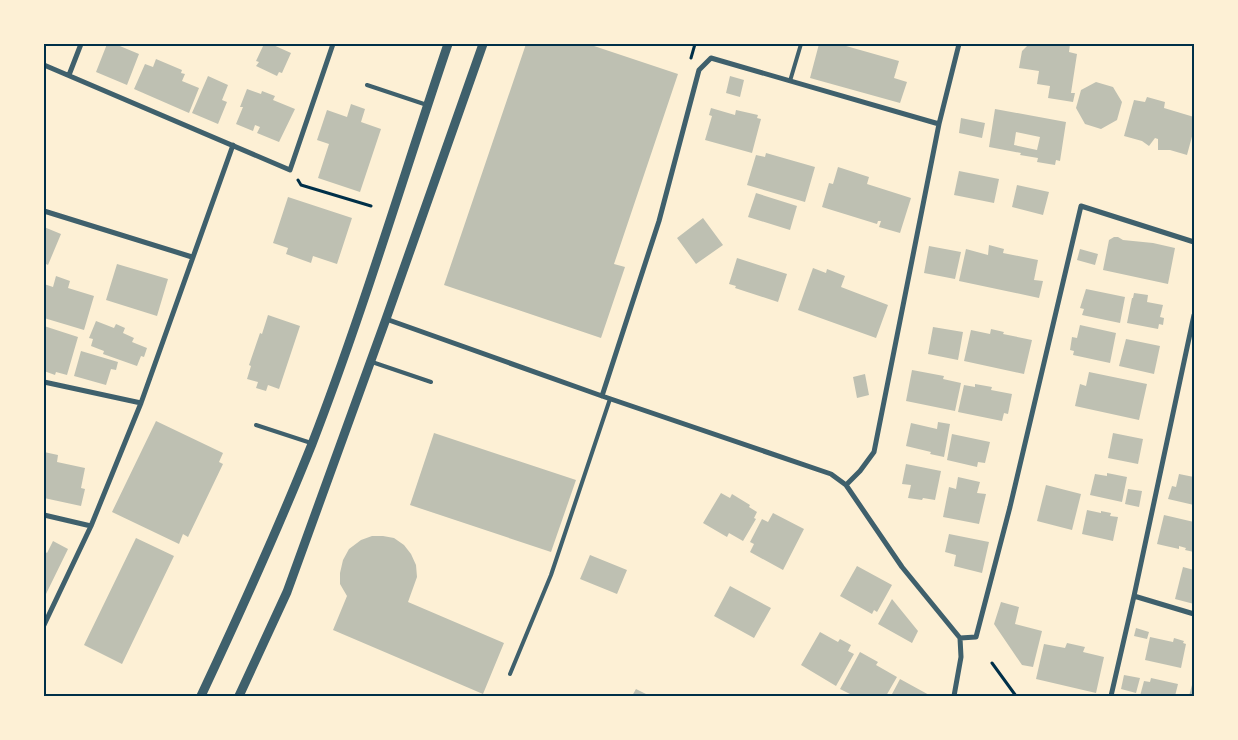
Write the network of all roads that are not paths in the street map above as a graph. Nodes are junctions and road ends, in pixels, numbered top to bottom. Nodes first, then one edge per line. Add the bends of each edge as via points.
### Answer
1 (81, 44) edge
2 (333, 44) edge
3 (448, 44) edge
4 (483, 44) edge
5 (801, 44) edge
6 (959, 44) edge
7 (44, 65) edge
8 (70, 75) junction
9 (790, 81) junction
10 (367, 85) dead end
11 (427, 105) junction
12 (939, 124) junction
13 (233, 145) junction
14 (44, 211) edge
15 (1194, 242) edge
16 (192, 256) junction
17 (1194, 315) edge
18 (386, 319) junction
19 (370, 361) junction
20 (44, 382) edge
21 (432, 382) dead end
22 (602, 396) junction
23 (610, 399) junction
24 (141, 403) junction
25 (256, 425) dead end
26 (312, 443) junction
27 (846, 485) junction
28 (44, 516) edge
29 (91, 526) junction
30 (1134, 596) junction
31 (1194, 614) edge
32 (44, 625) edge
33 (960, 638) junction
34 (510, 674) dead end
35 (201, 696) edge
36 (238, 696) edge
37 (954, 696) edge
38 (1110, 696) edge

1 - 8 street
2 - 13 street via 290,170
3 - 11 street
4 - 18 street
5 - 9 lane
6 - 12 street
7 - 8 street
8 - 13 street
9 - 12 street
9 - 22 street via 711,58 699,70 659,220
10 - 11 lane
11 - 26 street via 362,307
12 - 27 street via 874,452
13 - 16 street
14 - 16 street
15 - 33 street via 1081,206 976,638
16 - 24 street
17 - 30 street
18 - 19 street
18 - 22 street
19 - 21 lane
19 - 36 street via 286,592
20 - 24 street
22 - 23 street
23 - 27 street via 808,464
23 - 34 lane via 550,575
24 - 29 street
25 - 26 lane
26 - 35 street
27 - 33 street via 902,567
28 - 29 street
29 - 32 street
30 - 31 street
30 - 38 street
33 - 37 street via 961,656

